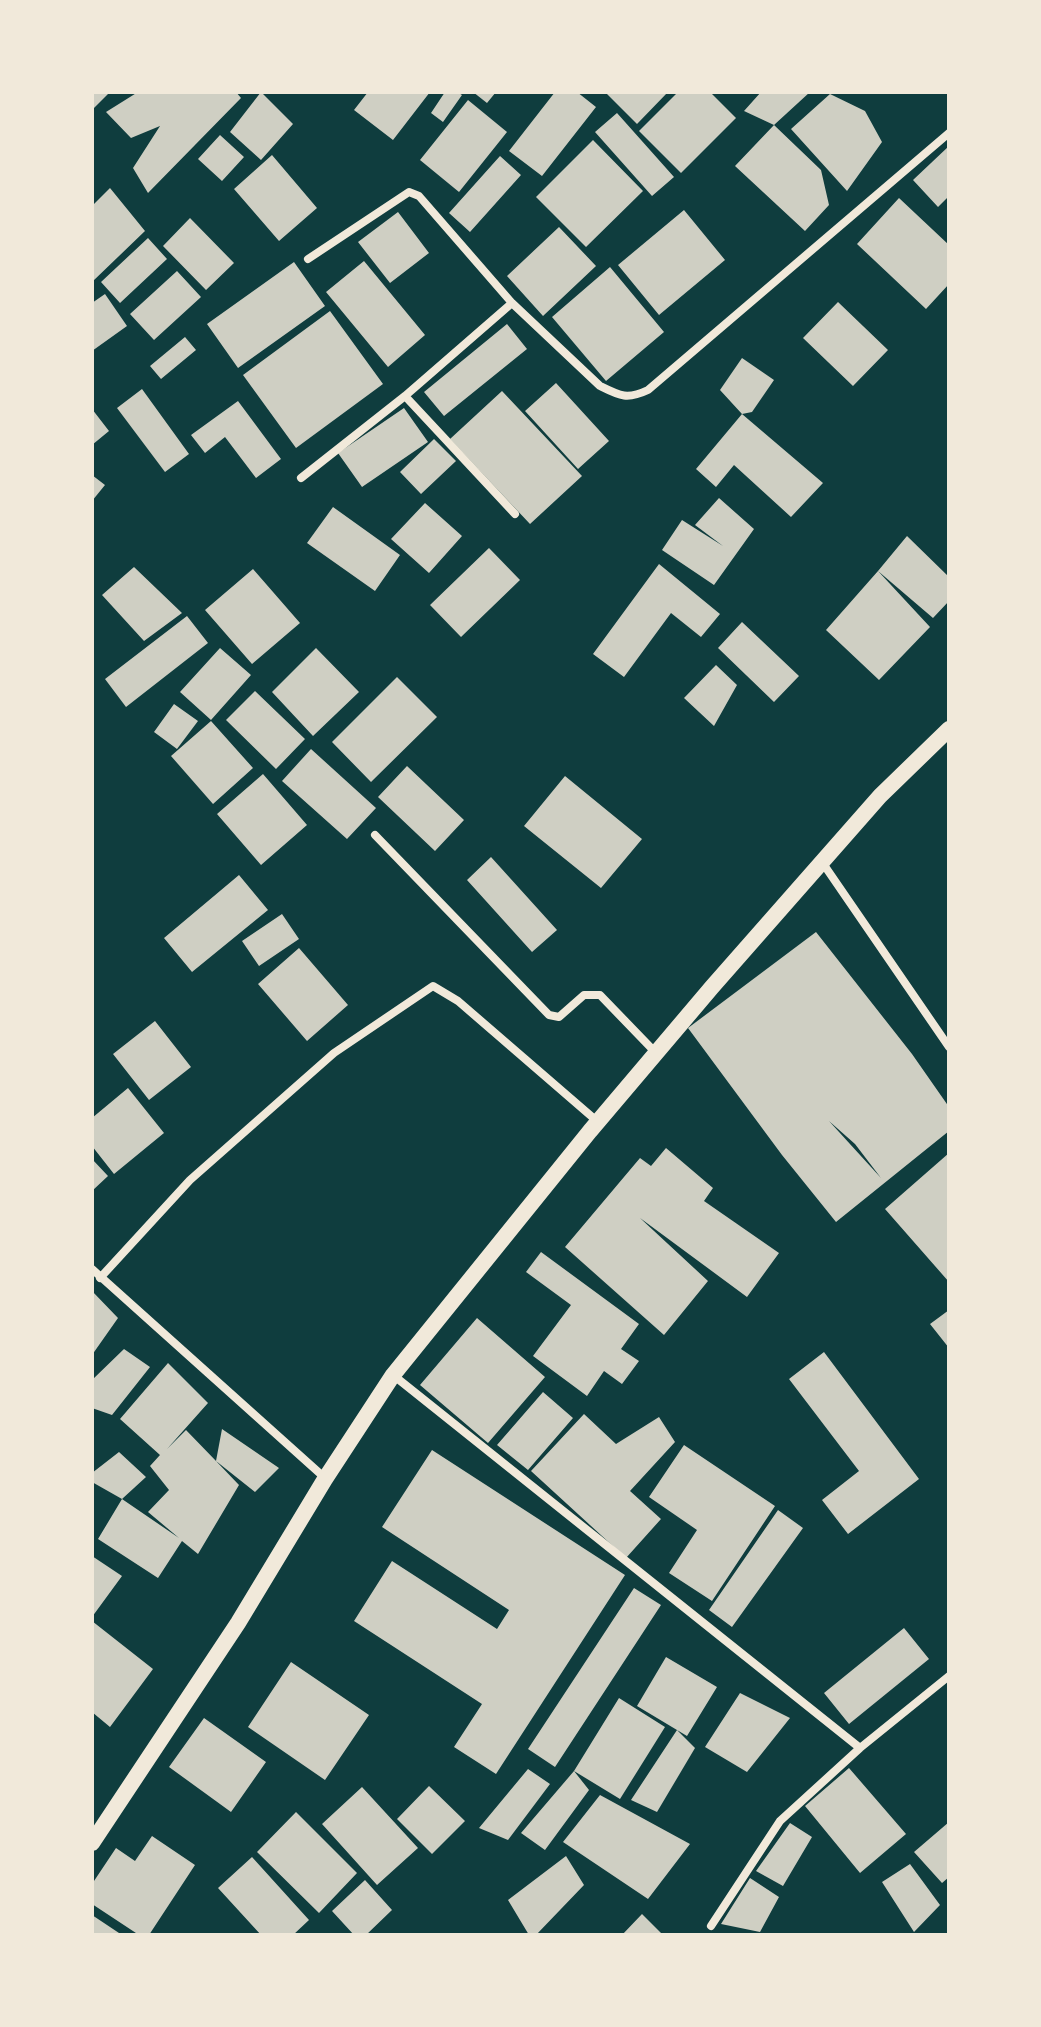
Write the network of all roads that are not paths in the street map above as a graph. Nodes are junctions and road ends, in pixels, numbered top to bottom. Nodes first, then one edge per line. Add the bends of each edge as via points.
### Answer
1 (949, 133) edge
2 (308, 259) dead end
3 (512, 303) junction
4 (405, 396) junction
5 (301, 478) dead end
6 (515, 514) dead end
7 (949, 729) edge
8 (375, 835) dead end
9 (822, 862) junction
10 (949, 1047) edge
11 (656, 1054) junction
12 (598, 1122) junction
13 (92, 1269) edge
14 (100, 1278) junction
15 (393, 1375) junction
16 (325, 1479) junction
17 (949, 1676) edge
18 (860, 1748) junction
19 (92, 1843) edge
20 (711, 1926) dead end

1 - 3 street via 648,390 632,398 600,386
2 - 3 street via 409,192 419,196
3 - 4 street
4 - 5 street
4 - 6 street
7 - 9 main road
8 - 11 street via 549,1015 559,1017 584,995 600,995
9 - 10 street
9 - 11 main road
11 - 12 main road
12 - 14 street via 458,1001 433,986 334,1053 202,1169
12 - 15 main road
13 - 14 street
14 - 16 street
15 - 16 main road
15 - 18 street
16 - 19 main road via 238,1623
17 - 18 street
18 - 20 street via 780,1821

